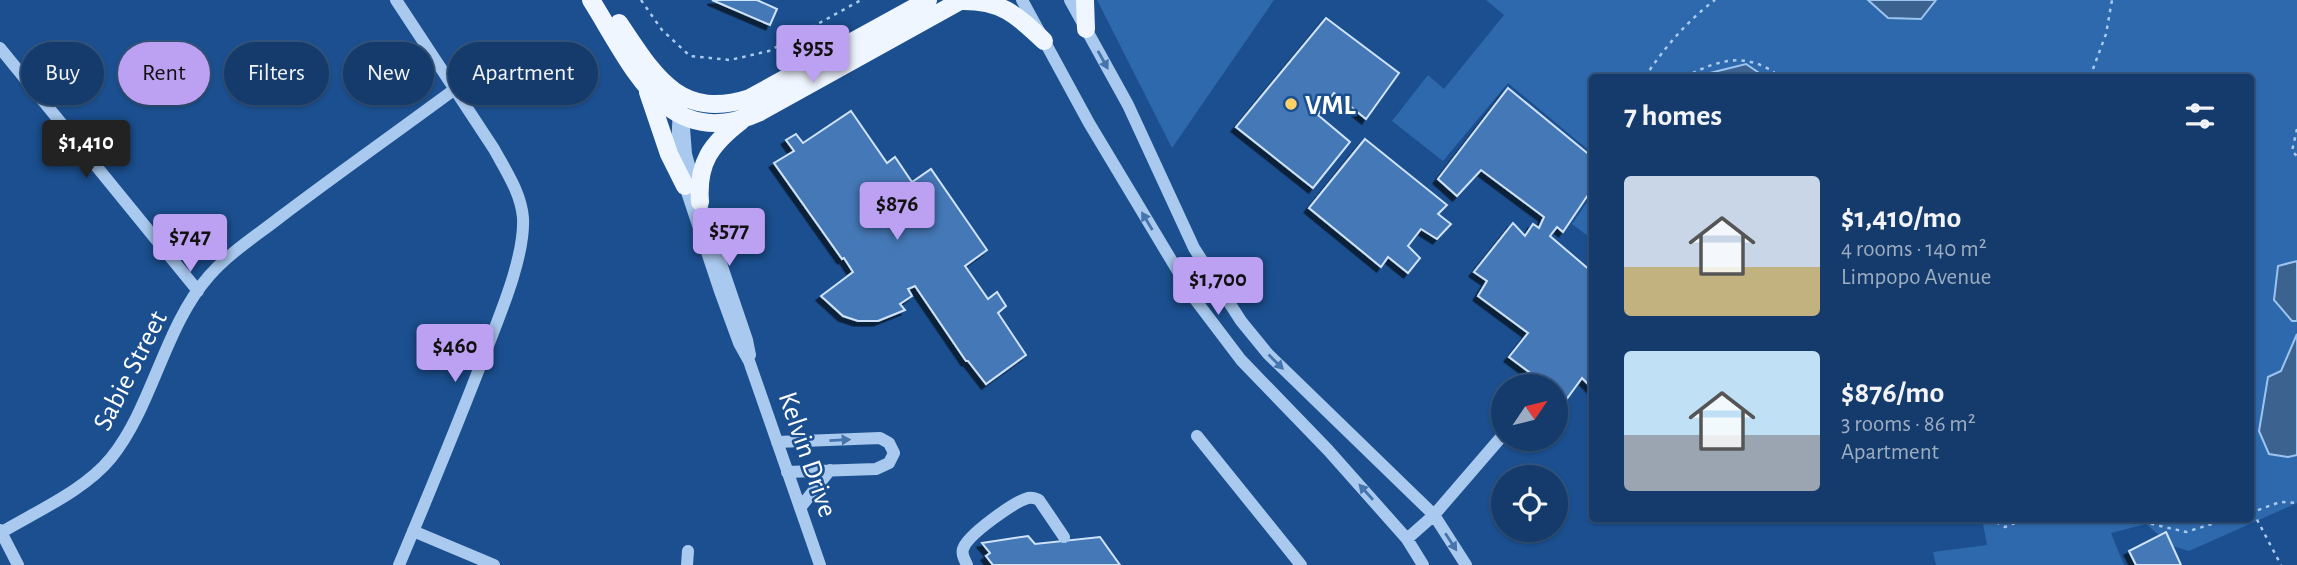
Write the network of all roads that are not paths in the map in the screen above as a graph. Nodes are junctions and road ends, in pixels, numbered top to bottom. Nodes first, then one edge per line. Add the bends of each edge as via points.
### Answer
1 (396, 0) edge
2 (591, 0) edge
3 (604, 0) edge
4 (928, 0) edge
5 (1022, 0) edge
6 (1070, 0) edge
7 (1085, 0) edge
8 (961, 1) edge
9 (1086, 29) junction
10 (1044, 41) junction
11 (0, 48) edge
12 (448, 78) edge
13 (647, 89) junction
14 (448, 94) edge
15 (465, 105) edge
16 (683, 107) junction
17 (744, 119) junction
18 (685, 186) junction
19 (700, 202) junction
20 (198, 291) junction
21 (749, 361) junction
22 (1197, 436) dead end
23 (777, 442) junction
24 (1491, 449) edge
25 (830, 470) junction
26 (787, 472) junction
27 (800, 508) junction
28 (1434, 515) junction
29 (1, 531) edge
30 (413, 531) junction
31 (1064, 537) dead end
32 (1407, 539) junction
33 (688, 551) dead end
34 (18, 565) edge
35 (399, 565) edge
36 (494, 565) edge
37 (687, 565) edge
38 (820, 565) edge
39 (967, 565) edge
40 (1301, 565) edge
41 (1423, 565) edge
42 (1466, 565) edge

1 - 12 street
2 - 13 main road
3 - 16 main road
4 - 16 main road via 750,97
5 - 10 street
6 - 9 street
7 - 9 main road
8 - 10 main road via 1003,7
8 - 17 main road
9 -> 28 street via 1128,105 1194,248 1241,321 1268,354
32 -> 10 street via 1241,360 1194,298
11 - 20 street
13 - 16 main road via 663,105
13 - 18 main road
14 - 20 street, Sabie Street via 296,205 225,261
15 - 30 street via 508,174 520,202 522,238 506,298
16 - 17 main road via 714,123
16 - 18 street, Kelvin Drive via 677,148
16 - 19 street, Kelvin Drive via 686,153
17 - 19 main road via 709,152 699,177
18 - 21 street, Kelvin Drive via 736,337
19 - 21 street, Kelvin Drive via 747,340
20 - 29 street, Sabie Street via 111,458 86,482
21 - 23 street, Kelvin Drive
22 - 40 street
23 -> 25 street via 880,438 892,448 894,457 881,467
23 - 26 street, Kelvin Drive
24 - 28 street
25 - 26 street
25 - 27 street
26 - 27 street, Kelvin Drive
27 - 38 street, Kelvin Drive
28 - 32 street
28 -> 42 street
29 - 34 street
30 - 35 street
30 - 36 street
31 - 39 street via 1039,500 1027,498 968,541 962,555
32 - 41 street
33 - 37 street

